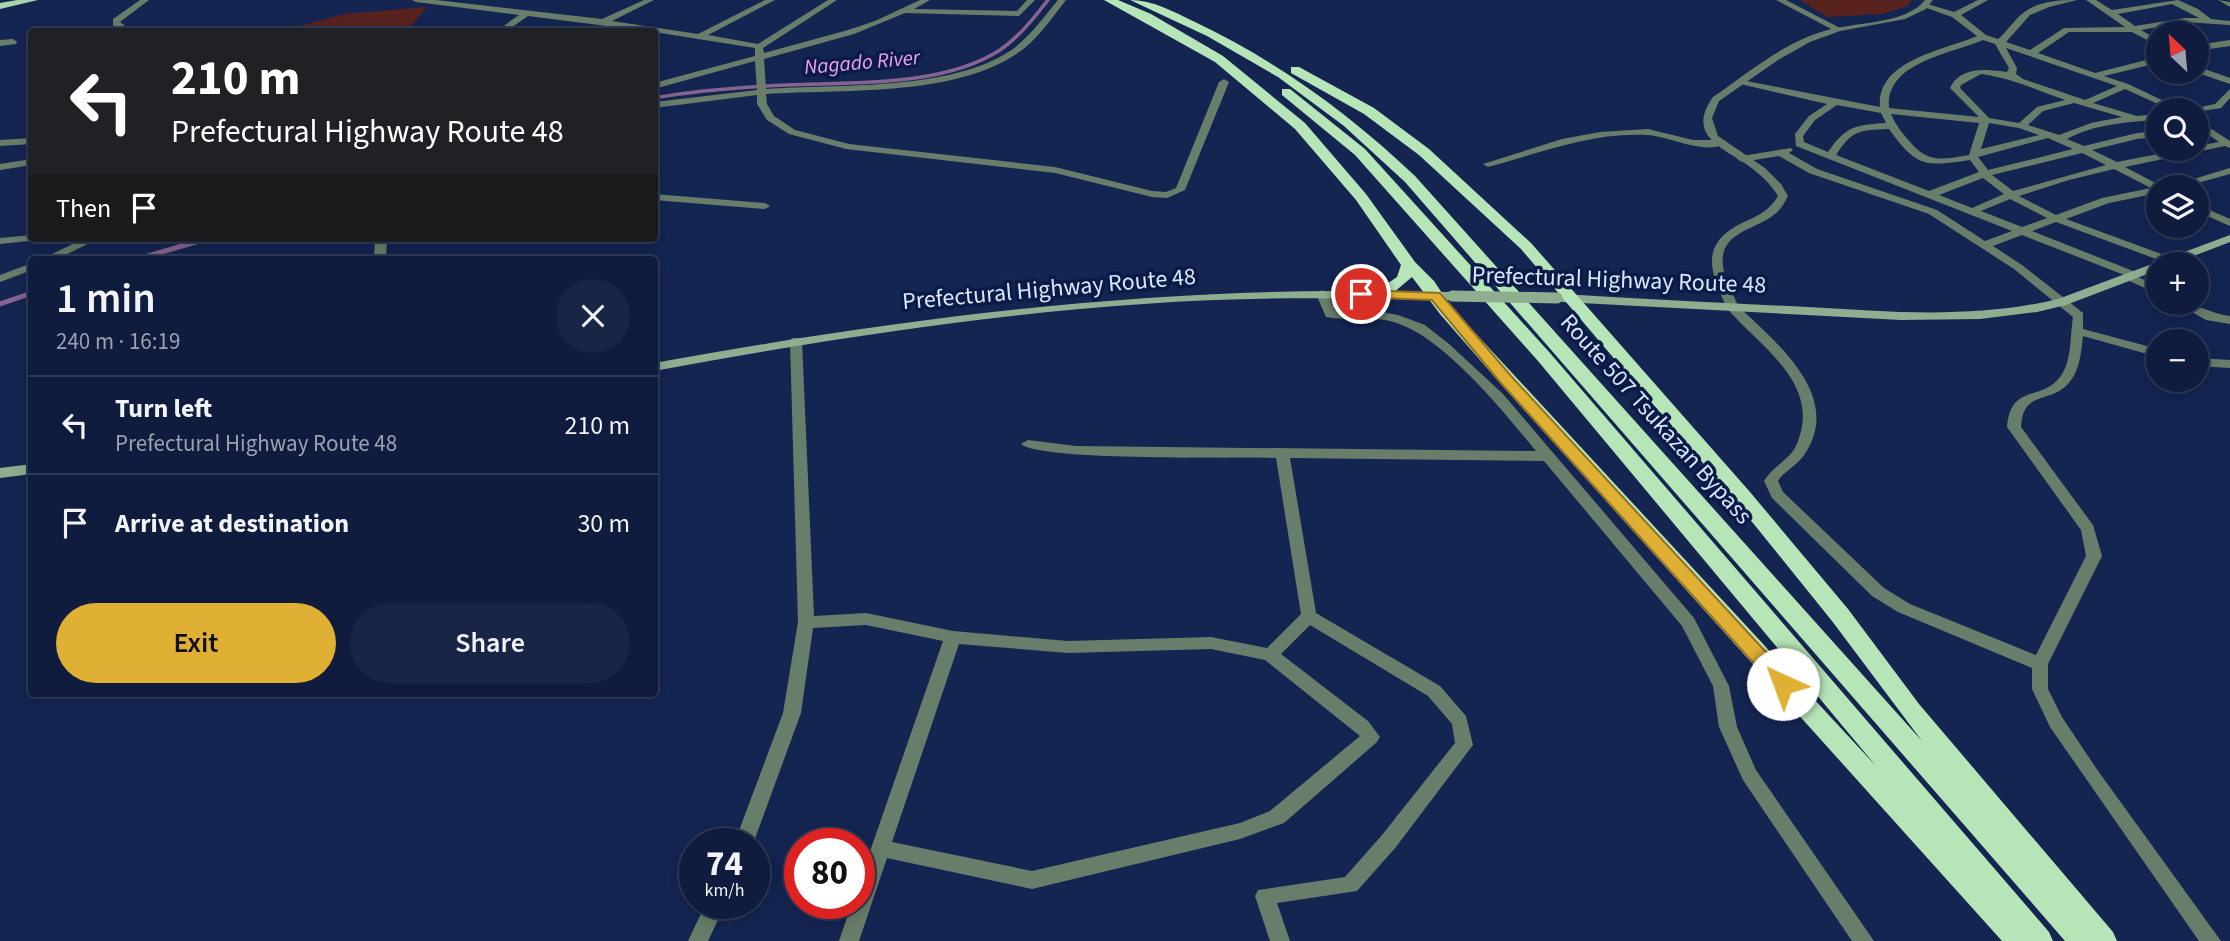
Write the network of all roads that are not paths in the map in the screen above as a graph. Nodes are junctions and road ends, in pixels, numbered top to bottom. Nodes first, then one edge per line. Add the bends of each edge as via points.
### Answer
1 (33, 0) edge
2 (145, 0) edge
3 (415, 0) edge
4 (519, 0) edge
5 (650, 0) edge
6 (771, 0) edge
7 (833, 0) edge
8 (926, 0) edge
9 (1031, 0) edge
10 (1062, 0) edge
11 (1109, 0) edge
12 (1780, 0) edge
13 (1984, 0) edge
14 (2073, 0) edge
15 (2090, 0) edge
16 (2222, 0) edge
17 (2173, 1) edge
18 (1928, 2) edge
19 (2230, 5) edge
20 (0, 6) edge
21 (501, 10) junction
22 (906, 11) junction
23 (1146, 11) edge
24 (528, 12) junction
25 (2113, 12) junction
26 (1955, 15) junction
27 (2205, 20) junction
28 (603, 22) junction
29 (2230, 23) edge
30 (1195, 25) junction
31 (122, 28) edge
32 (505, 28) edge
33 (644, 28) edge
34 (1838, 29) junction
35 (2132, 29) junction
36 (658, 30) edge
37 (2230, 32) edge
38 (699, 36) junction
39 (1983, 37) junction
40 (2146, 37) edge
41 (13, 42) dead end
42 (0, 43) edge
43 (1999, 43) junction
44 (2230, 43) edge
45 (2209, 46) edge
46 (760, 52) junction
47 (2031, 54) junction
48 (2146, 63) edge
49 (2209, 74) edge
50 (2011, 75) junction
51 (2094, 75) junction
52 (2230, 81) edge
53 (1224, 82) dead end
54 (1741, 82) junction
55 (658, 85) edge
56 (2125, 86) junction
57 (761, 92) junction
58 (2230, 92) edge
59 (2152, 98) edge
60 (2079, 102) junction
61 (1833, 104) junction
62 (658, 105) edge
63 (2209, 107) edge
64 (1883, 111) junction
65 (2133, 117) junction
66 (2146, 117) edge
67 (1985, 120) junction
68 (1889, 126) junction
69 (2021, 127) junction
70 (2209, 131) edge
71 (2046, 135) junction
72 (2146, 137) edge
73 (2059, 139) junction
74 (28, 141) edge
75 (0, 143) edge
76 (1721, 144) junction
77 (1799, 144) junction
78 (2228, 144) edge
79 (2082, 150) junction
80 (1781, 153) junction
81 (1974, 155) junction
82 (1830, 156) junction
83 (1742, 159) junction
84 (28, 163) edge
85 (1488, 164) dead end
86 (2116, 166) junction
87 (0, 167) edge
88 (2230, 171) edge
89 (1986, 173) junction
90 (2209, 177) edge
91 (2146, 182) edge
92 (2146, 192) edge
93 (1931, 194) junction
94 (2008, 194) junction
95 (658, 197) edge
96 (765, 206) dead end
97 (1973, 211) junction
98 (2209, 213) edge
99 (2054, 217) junction
100 (2230, 223) edge
101 (2022, 230) junction
102 (28, 238) edge
103 (2230, 238) edge
104 (0, 241) edge
105 (85, 242) edge
106 (1984, 245) junction
107 (2195, 252) edge
108 (2146, 254) edge
109 (55, 256) edge
110 (1409, 265) junction
111 (28, 268) edge
112 (2146, 270) edge
113 (2131, 276) junction
114 (0, 279) edge
115 (2146, 284) edge
116 (1322, 294) junction
117 (1381, 295) junction
118 (1444, 296) junction
119 (1566, 298) junction
120 (2062, 302) junction
121 (1732, 307) junction
122 (2206, 315) edge
123 (2230, 320) edge
124 (2077, 331) junction
125 (796, 341) junction
126 (2146, 351) edge
127 (2209, 363) edge
128 (2230, 364) edge
129 (658, 366) edge
130 (1028, 444) dead end
131 (1282, 453) junction
132 (1546, 456) junction
133 (28, 470) edge
134 (0, 474) edge
135 (1309, 616) junction
136 (806, 622) junction
137 (953, 637) junction
138 (1269, 655) junction
139 (2040, 664) junction
140 (749, 828) edge
141 (881, 848) junction
142 (708, 919) edge
143 (698, 941) edge
144 (849, 941) edge
145 (1280, 941) edge
146 (1864, 941) edge
147 (2020, 941) edge
148 (2039, 941) edge
149 (2083, 941) edge
150 (2103, 941) edge
151 (2211, 941) edge

1 - 20 main road
2 - 31 street via 116,21
3 - 21 street
4 - 21 street
5 - 28 street
6 - 38 street
7 - 46 street
8 - 22 street
9 - 22 street via 1019,14
10 - 57 street via 1019,48 978,69 940,79
11 - 23 highway, Route 507 Tsukazan Bypass
12 - 34 street
13 - 26 street
14 - 43 street via 2024,15 2014,33
15 - 25 street
16 - 19 street
17 - 25 street
17 - 27 street
18 - 26 street
18 - 34 street via 1919,12 1904,17
21 - 24 street
22 - 46 street via 864,28
23 - 30 highway, Route 507 Tsukazan Bypass
23 - 110 highway via 1219,59 1300,126 1362,197
23 - 148 highway, Route 507 Tsukazan Bypass via 1274,83 1360,152 1544,357
24 - 28 street
24 - 32 street
25 - 35 street
26 - 39 street
27 - 29 street
27 - 35 street
27 - 37 street
28 - 33 street
30 - 119 highway via 1247,45 1378,117 1424,152 1526,246
30 - 149 highway, Route 507 Tsukazan Bypass via 1318,98 1410,179
34 - 54 street via 1817,35
35 - 40 street
35 - 47 street via 2067,30
36 - 38 street
38 - 46 street
39 - 43 street
39 - 64 street via 1897,74 1887,88
41 - 42 street
43 - 47 street
43 - 50 street
44 - 45 street
46 - 55 street
46 - 57 street
47 - 51 street
48 - 51 street
49 - 52 street
50 - 60 street
50 - 67 street via 1980,71 1957,83 1955,88
51 - 56 street
53 - 57 street via 1180,190 1162,195 1055,170 817,140 770,118
54 - 61 street
54 - 76 street via 1709,109 1709,131
56 - 59 street
56 - 60 street
57 - 62 street
58 - 63 street via 2217,106
60 - 65 street
60 - 69 street via 2040,109
61 - 64 street
61 - 77 street via 1812,118 1798,136
64 - 67 street
64 - 68 street
65 - 66 street
65 - 73 street via 2076,129
67 - 69 street
67 - 81 street
68 - 81 street via 1918,158 1932,161
68 - 82 street via 1846,132
69 - 71 street
70 - 78 street
71 - 73 street
71 - 81 street
72 - 79 street
73 - 79 street
74 - 75 street
76 - 83 street
76 - 85 street via 1693,143 1648,132 1600,135
77 - 80 street
77 - 82 street
78 - 86 street
79 - 86 street
79 - 89 street
80 - 83 street
80 - 106 street via 1813,171 1933,212
81 - 89 street
82 - 93 street
83 - 121 street via 1777,184 1783,196 1775,211 1739,228 1721,244 1717,267
84 - 87 street
86 - 91 street
86 - 94 street
88 - 90 street
89 - 93 street
89 - 94 street
92 - 99 street
93 - 97 street
94 - 97 street
94 - 99 street
95 - 96 street
97 - 101 street
98 - 100 street
99 - 101 street
99 - 108 street
101 - 106 street
101 - 113 street
102 - 104 street
103 - 107 main road
105 - 109 street
106 - 120 street
110 - 117 highway via 1404,279
110 - 118 highway
111 - 114 street
112 - 113 main road, Prefectural Highway Route 48
113 - 115 street
113 - 120 main road, Prefectural Highway Route 48
116 - 117 main road, Prefectural Highway Route 48
116 - 125 main road, Prefectural Highway Route 48 via 1095,304
116 - 132 street via 1330,314 1370,314 1421,328 1498,397
117 - 118 main road, Prefectural Highway Route 48
118 - 119 main road, Prefectural Highway Route 48, bridge
118 - 147 highway via 1471,340 1631,520
119 - 121 main road, Prefectural Highway Route 48
119 - 150 highway via 1831,605 1911,710
120 - 121 main road, Prefectural Highway Route 48 via 1953,317
120 - 124 street via 2079,316
121 - 139 street via 1799,377 1809,396 1812,416 1803,447 1771,481 1777,495 1878,592 1905,608
122 - 123 street
124 - 126 street
124 - 139 street via 2067,376 2055,388 2018,405 2013,416 2014,427 2088,529 2094,556
125 - 129 main road, Prefectural Highway Route 48
125 - 136 street
127 - 128 street
130 - 131 street via 1076,451
131 - 132 street
131 - 135 street
132 - 146 street via 1688,622 1721,686 1728,727 1749,775
133 - 134 main road
135 - 138 street
135 - 145 street via 1434,691 1461,721 1464,745 1350,885 1265,896
136 - 137 street via 866,619
136 - 140 street via 792,713
137 - 138 street via 1068,647 1210,643
137 - 141 street
138 - 141 street via 1371,737 1277,817 1240,831 1032,880
139 - 151 street via 2040,689 2056,722
141 - 144 street
142 - 143 street

